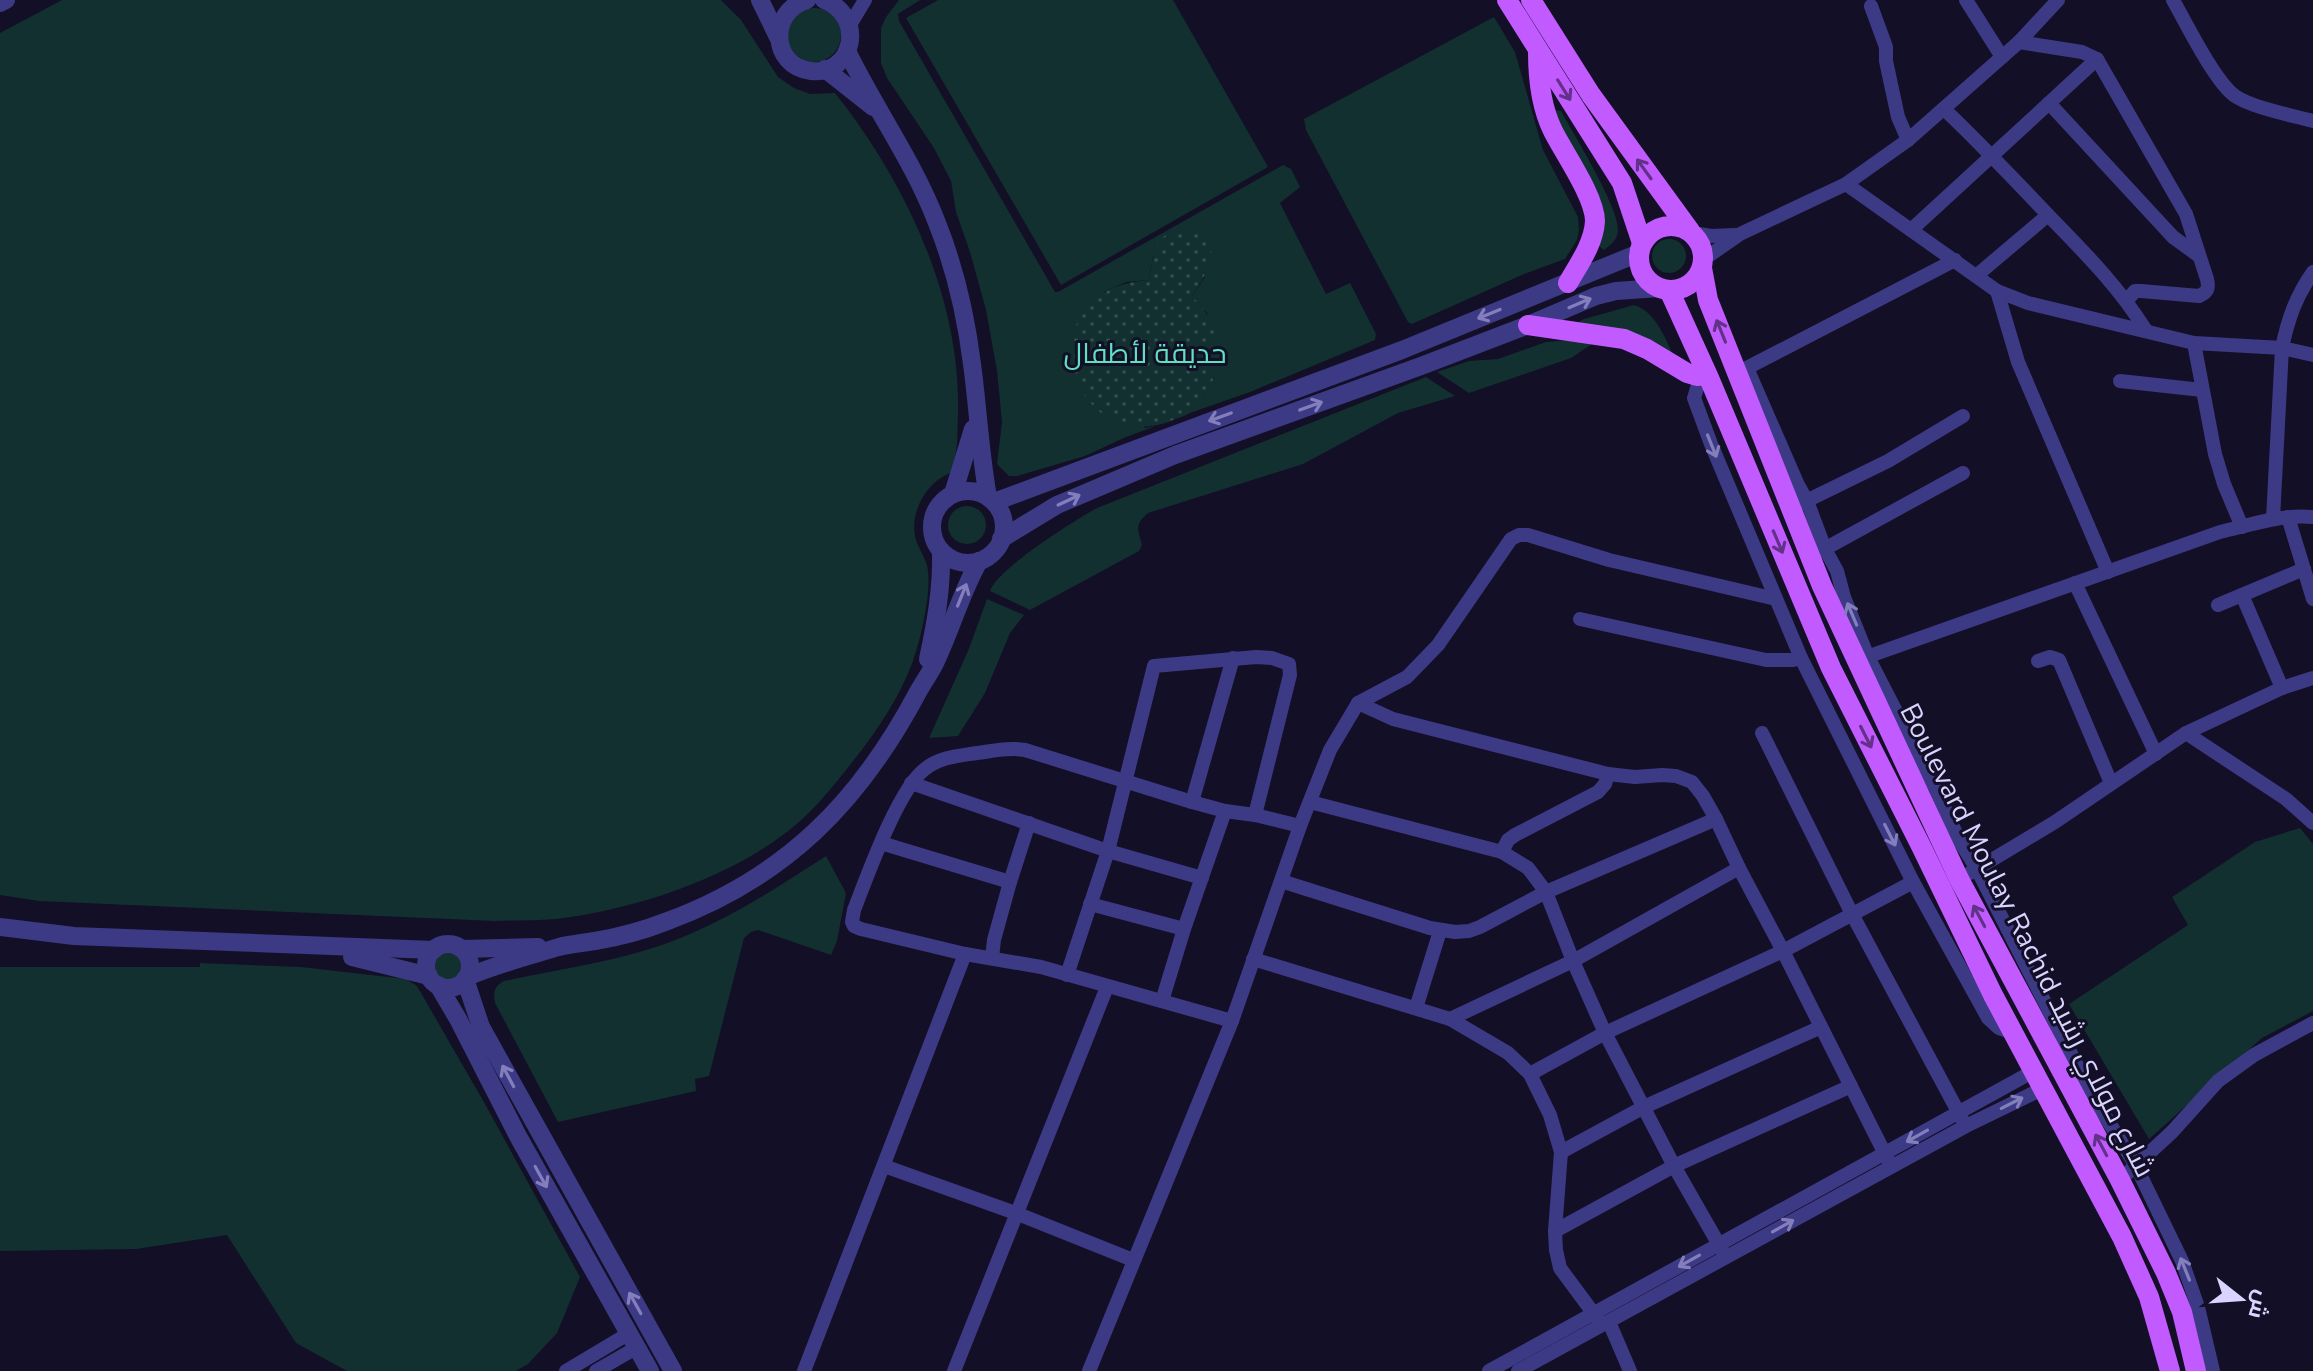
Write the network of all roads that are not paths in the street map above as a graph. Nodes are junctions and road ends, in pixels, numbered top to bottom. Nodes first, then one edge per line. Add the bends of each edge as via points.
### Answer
1 (6, 0) edge
2 (760, 0) edge
3 (792, 0) edge
4 (805, 0) edge
5 (865, 0) edge
6 (1507, 0) edge
7 (1531, 0) edge
8 (1966, 0) edge
9 (2058, 0) edge
10 (2173, 0) edge
11 (831, 1) edge
12 (0, 3) edge
13 (1871, 6) dead end
14 (850, 25) junction
15 (779, 40) junction
16 (2019, 42) junction
17 (1538, 48) junction
18 (847, 51) junction
19 (2002, 57) junction
20 (2097, 59) junction
21 (825, 69) junction
22 (2049, 103) junction
23 (877, 109) junction
24 (1944, 109) junction
25 (2313, 121) edge
26 (1908, 140) junction
27 (1992, 154) junction
28 (1846, 184) junction
29 (2048, 215) junction
30 (1911, 230) junction
31 (1692, 232) junction
32 (1740, 234) junction
33 (1640, 248) junction
34 (2199, 256) junction
35 (1955, 260) junction
36 (1703, 264) junction
37 (2313, 272) edge
38 (1976, 276) junction
39 (1568, 283) junction
40 (1664, 289) junction
41 (1997, 291) junction
42 (2127, 300) junction
43 (1528, 325) junction
44 (2145, 329) junction
45 (2194, 343) junction
46 (2282, 348) junction
47 (2313, 355) edge
48 (1681, 370) junction
49 (1743, 370) junction
50 (1708, 376) junction
51 (2120, 381) dead end
52 (2202, 390) junction
53 (1694, 398) junction
54 (976, 406) junction
55 (1963, 416) dead end
56 (1963, 473) dead end
57 (953, 494) junction
58 (991, 500) junction
59 (1798, 505) junction
60 (2313, 517) edge
61 (2281, 518) junction
62 (2242, 527) junction
63 (1001, 539) junction
64 (941, 551) junction
65 (1817, 552) junction
66 (979, 561) junction
67 (2304, 569) junction
68 (2108, 572) junction
69 (2075, 583) junction
70 (2242, 595) junction
71 (1776, 599) junction
72 (2313, 599) edge
73 (2218, 605) dead end
74 (1580, 619) dead end
75 (1233, 658) junction
76 (1801, 658) junction
77 (1862, 659) junction
78 (2038, 661) dead end
79 (2313, 678) edge
80 (924, 681) junction
81 (2282, 688) junction
82 (1358, 703) junction
83 (1762, 733) dead end
84 (2186, 733) junction
85 (2156, 754) junction
86 (1608, 774) junction
87 (1126, 782) junction
88 (911, 783) junction
89 (2111, 783) junction
90 (1192, 802) junction
91 (1310, 802) junction
92 (1225, 811) junction
93 (1255, 815) junction
94 (1716, 819) junction
95 (1029, 823) junction
96 (2313, 823) edge
97 (1300, 826) junction
98 (881, 843) junction
99 (1108, 851) junction
100 (1502, 852) junction
101 (1739, 868) junction
102 (1968, 874) junction
103 (1202, 878) junction
104 (1281, 881) junction
105 (1010, 882) junction
106 (1913, 882) junction
107 (1546, 892) junction
108 (1090, 904) junction
109 (1852, 914) junction
110 (0, 927) edge
111 (1184, 929) junction
112 (1440, 931) junction
113 (319, 947) junction
114 (561, 947) junction
115 (462, 949) junction
116 (434, 950) junction
117 (1783, 951) junction
118 (965, 954) junction
119 (992, 958) junction
120 (1253, 959) junction
121 (1573, 961) junction
122 (1067, 975) junction
123 (466, 978) junction
124 (434, 981) junction
125 (1107, 987) junction
126 (1162, 1001) junction
127 (1416, 1008) junction
128 (1450, 1019) junction
129 (1232, 1021) junction
130 (2313, 1023) edge
131 (1821, 1027) junction
132 (1605, 1033) junction
133 (2014, 1033) junction
134 (1530, 1074) junction
135 (2039, 1080) junction
136 (1851, 1086) junction
137 (1644, 1107) junction
138 (1962, 1120) junction
139 (1561, 1152) junction
140 (1888, 1160) junction
141 (884, 1166) junction
142 (1674, 1166) junction
143 (2136, 1166) junction
144 (2120, 1180) junction
145 (1018, 1214) junction
146 (1555, 1231) junction
147 (1722, 1251) junction
148 (1133, 1260) junction
149 (1601, 1320) junction
150 (632, 1341) junction
151 (566, 1371) edge
152 (596, 1371) edge
153 (650, 1371) edge
154 (673, 1371) edge
155 (804, 1371) edge
156 (954, 1371) edge
157 (1089, 1371) edge
158 (1489, 1371) edge
159 (1518, 1371) edge
160 (1630, 1371) edge
161 (2170, 1371) edge
162 (2196, 1371) edge
163 (2213, 1371) edge

1 - 12 street
2 - 15 street
3 - 4 street
4 - 15 street via 782,21
5 - 14 street
6 - 17 main road
31 -> 7 main road via 1591,95
8 - 19 street
9 - 16 street
10 - 25 street via 2234,96
11 - 14 street
13 - 26 street
14 - 18 street
15 - 21 street via 797,66
16 - 19 street
16 - 20 street
17 -> 33 main road via 1622,183
17 - 39 main road via 1546,112 1595,218 1589,244
18 - 21 street
18 - 23 street
19 - 24 street
20 - 22 street
20 - 34 street via 2186,214
21 - 23 street
22 - 27 street
22 - 34 street via 2173,237
23 - 54 street via 938,225 965,318
24 - 26 street
24 - 27 street
26 - 28 street
27 - 29 street
27 - 30 street
28 - 30 street
28 - 32 street
29 - 38 street
29 - 42 street
30 - 35 street
31 - 32 street
31 - 33 main road via 1681,226 1658,228
31 - 36 main road
32 - 36 street
33 - 39 street
33 - 40 main road via 1643,274
34 - 42 street via 2206,293 2135,291
35 - 38 street
35 - 49 street
36 - 40 main road via 1689,285
49 -> 36 main road, Boulevard Moulay Rachid شارع مولاي رشيد via 1708,300
37 - 46 street via 2299,292
38 - 41 street
39 -> 58 street via 1402,350
43 -> 40 street via 1596,296
40 - 50 main road, Boulevard Moulay Rachid شارع مولاي رشيد
41 - 44 street
41 - 68 street via 2018,362
42 - 44 street
43 - 48 main road via 1624,339
63 -> 43 street via 1057,505 1136,471
44 - 45 street
45 - 46 street
45 - 52 street
46 - 47 street
46 - 61 street
48 - 50 main road
48 - 53 street
49 - 59 main road, Boulevard Moulay Rachid شارع مولاي رشيد
50 - 53 street
50 -> 133 main road, Boulevard Moulay Rachid شارع مولاي رشيد via 1831,668
51 - 52 street
52 - 62 street via 2219,469
53 -> 71 street
54 - 57 street
54 - 58 street
55 - 59 street via 1888,461
56 - 65 street
57 - 58 street via 965,490
57 - 64 street via 936,508 932,519
58 - 63 street via 1003,520
59 - 65 main road, Boulevard Moulay Rachid شارع مولاي رشيد
60 - 61 street
61 - 62 street
61 - 67 street
62 - 68 street
63 - 66 street
64 - 66 street via 958,562
64 - 80 street via 939,606
77 -> 65 main road, Boulevard Moulay Rachid شارع مولاي رشيد
80 -> 66 street
67 - 70 street
67 - 72 street
68 - 69 street
69 - 77 street
69 - 85 street
70 - 73 street
70 - 81 street
71 - 76 street
71 - 82 street via 1519,535 1511,539 1438,645 1407,677
74 - 76 street via 1766,660
75 - 87 street via 1154,666
75 - 90 street
75 - 93 street via 1272,658 1289,664
76 -> 106 street
77 - 102 main road, Boulevard Moulay Rachid شارع مولاي رشيد
78 - 89 street via 2059,660
79 - 81 street
80 - 114 street via 850,797 779,862 734,891 665,922
81 - 84 street
82 - 86 street via 1393,719
82 - 91 street via 1330,750
83 - 109 street
84 - 85 street
84 - 96 street
85 - 89 street
86 - 94 street via 1676,776 1692,782
86 - 100 street via 1598,792 1515,835
87 - 88 street via 1013,748 938,761
87 - 90 street
87 - 99 street
88 - 95 street
88 - 98 street
89 - 102 street
90 - 92 street
91 - 97 street
91 - 100 street
92 - 93 street
92 - 103 street
93 - 97 street
94 - 101 street
94 - 107 street
95 - 99 street
95 - 105 street
97 - 104 street
98 - 105 street
98 - 118 street via 854,910 854,926
99 - 103 street
99 - 108 street
100 - 107 street via 1528,868
101 - 117 street
101 - 121 street
102 - 143 street
144 -> 102 main road, Boulevard Moulay Rachid شارع مولاي رشيد
103 - 111 street
104 - 112 street
104 - 120 street
105 - 119 street
106 - 109 street
106 - 133 street via 1988,1018
107 - 112 street via 1480,927
107 - 121 street
108 - 111 street
108 - 122 street
109 - 117 street
109 - 138 street
110 - 113 street via 74,936
111 - 126 street
112 - 127 street
113 - 116 street
113 - 124 street
114 - 115 street
114 - 123 street
115 - 116 street via 445,945
115 - 123 street via 470,965
116 - 124 street via 427,970
117 - 131 street
117 - 132 street
118 - 119 street
118 - 141 street
119 - 122 street
120 - 127 street
120 - 129 street
121 - 128 street
121 - 132 street
122 - 125 street
123 - 124 street via 451,988
154 -> 123 street via 481,1027
124 -> 150 street
125 - 126 street
125 - 145 street
126 - 129 street
127 - 128 street
128 - 134 street via 1508,1053
129 - 148 street
130 - 143 street via 2218,1081
131 - 136 street
131 - 137 street
132 - 134 street
132 - 137 street
133 - 135 main road, Boulevard Moulay Rachid شارع مولاي رشيد
134 - 139 street
135 - 138 street
135 - 161 main road, Boulevard Moulay Rachid شارع مولاي رشيد via 2122,1237 2149,1297
136 - 140 street
136 - 142 street
137 - 139 street
137 - 142 street
138 - 140 street
139 - 146 street
140 - 147 street
141 - 145 street
141 - 155 street
142 - 146 street
142 - 147 street
143 - 144 street
163 -> 143 street via 2188,1275
144 - 162 main road, Boulevard Moulay Rachid شارع مولاي رشيد via 2182,1312
145 - 148 street
145 - 156 street
146 - 149 street via 1560,1268
147 - 149 street
148 - 157 street
149 - 158 street
149 - 159 street
149 - 160 street
150 - 151 street
150 - 152 street
150 - 153 street

